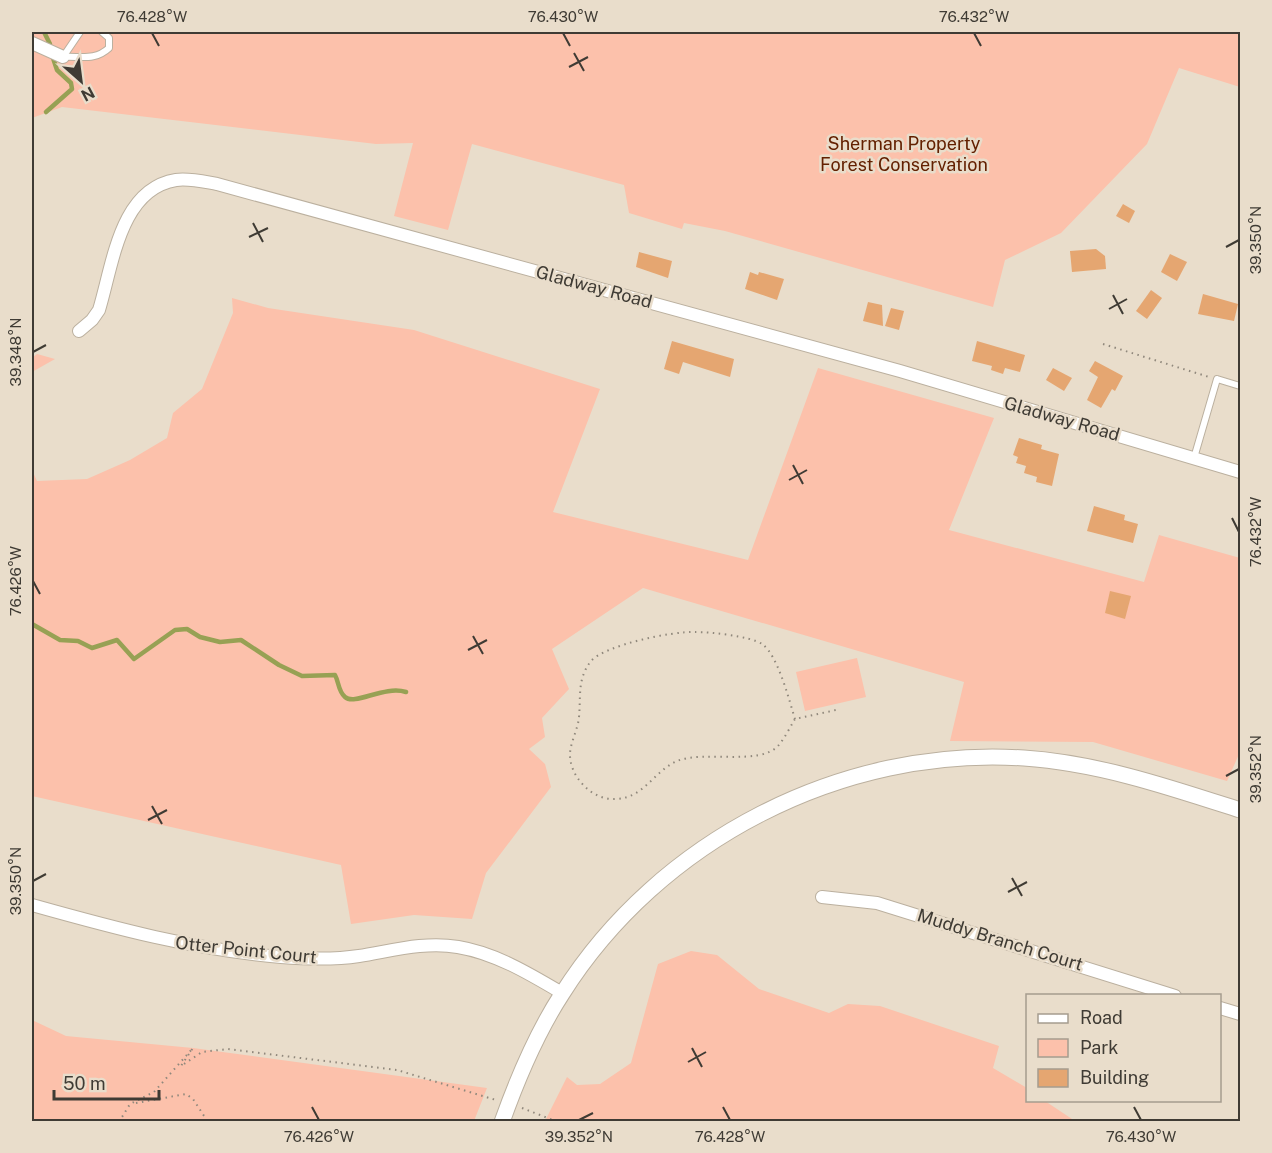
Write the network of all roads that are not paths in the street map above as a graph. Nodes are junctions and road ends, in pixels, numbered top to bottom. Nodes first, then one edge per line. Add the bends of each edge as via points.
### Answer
1 (82, 32) edge
2 (102, 32) edge
3 (32, 43) edge
4 (63, 57) junction
5 (79, 331) dead end
6 (1240, 386) edge
7 (1194, 459) junction
8 (1240, 472) edge
9 (1240, 810) edge
10 (822, 897) dead end
11 (32, 904) edge
12 (562, 993) junction
13 (1169, 994) edge
14 (1221, 1008) edge
15 (1240, 1014) edge
16 (502, 1122) edge

1 - 4 lane
2 - 4 lane via 109,38 109,48 101,55
3 - 4 street
5 - 7 street, Gladway Road via 99,310 126,219 136,203 153,187 179,179 218,184 676,309
6 - 7 lane via 1217,379
7 - 8 street, Gladway Road
9 - 12 street via 1106,770 1042,759 936,760 853,776 780,804 689,857 620,919
10 - 13 street, Muddy Branch Court via 877,903
11 - 12 street, Otter Point Court via 145,936 243,953 318,959 423,946 458,947 524,971
12 - 16 street via 535,1041
14 - 15 street

